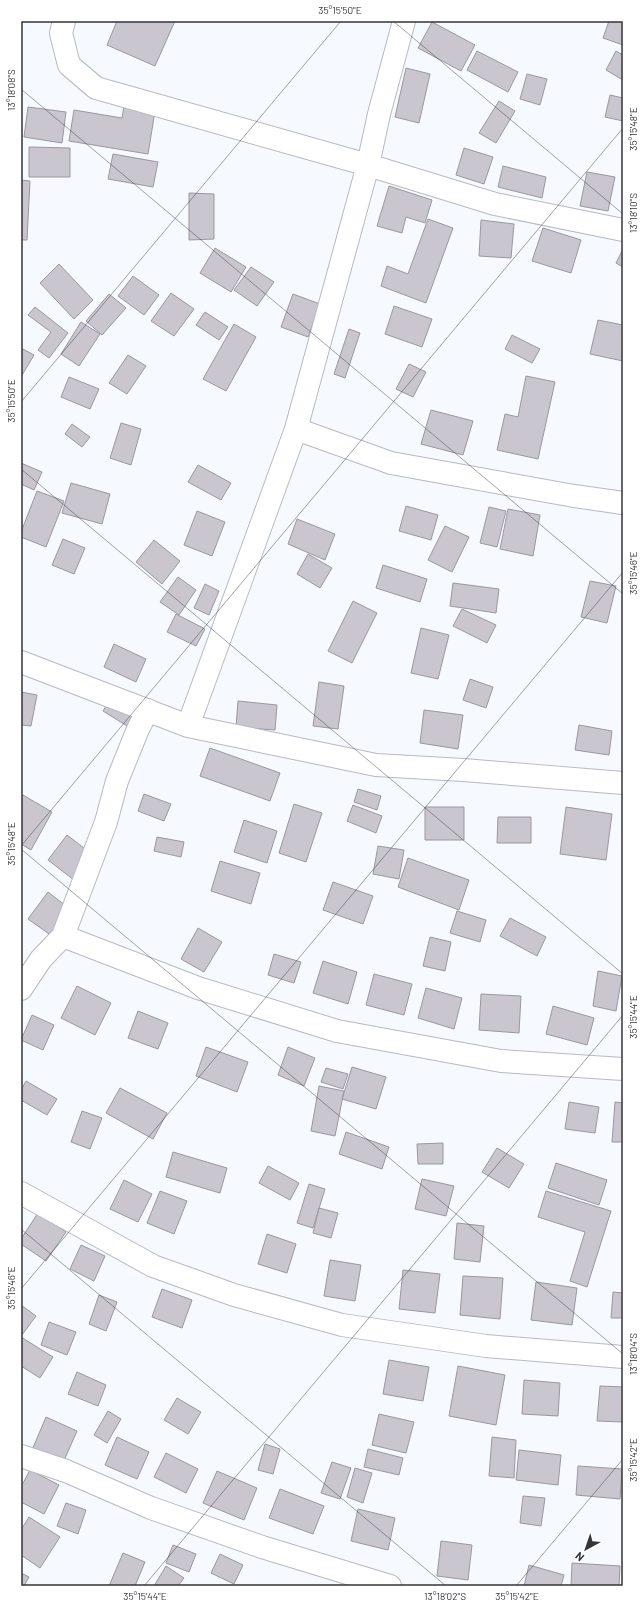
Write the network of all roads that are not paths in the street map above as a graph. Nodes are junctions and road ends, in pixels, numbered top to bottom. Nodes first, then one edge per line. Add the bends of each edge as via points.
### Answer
1 (64, 21) edge
2 (404, 21) edge
3 (368, 165) junction
4 (623, 230) edge
5 (296, 429) junction
6 (623, 503) edge
7 (21, 662) edge
8 (148, 710) junction
9 (188, 726) junction
10 (623, 783) edge
11 (63, 936) junction
12 (21, 989) edge
13 (623, 1069) edge
14 (21, 1193) edge
15 (623, 1357) edge
16 (21, 1456) edge
17 (390, 1586) edge

1 - 3 street via 61,33 68,65 96,88
2 - 3 street
3 - 4 street via 495,204
3 - 5 street
5 - 6 street via 391,463
5 - 9 street
7 - 8 street
8 - 9 street
8 - 11 street via 117,781 106,822
9 - 10 street via 376,765
11 - 12 street via 41,959
11 - 13 street via 198,988 337,1031 500,1061
14 - 15 street via 153,1266 234,1295 342,1325 486,1346
16 - 17 street via 66,1470 166,1513 262,1547

